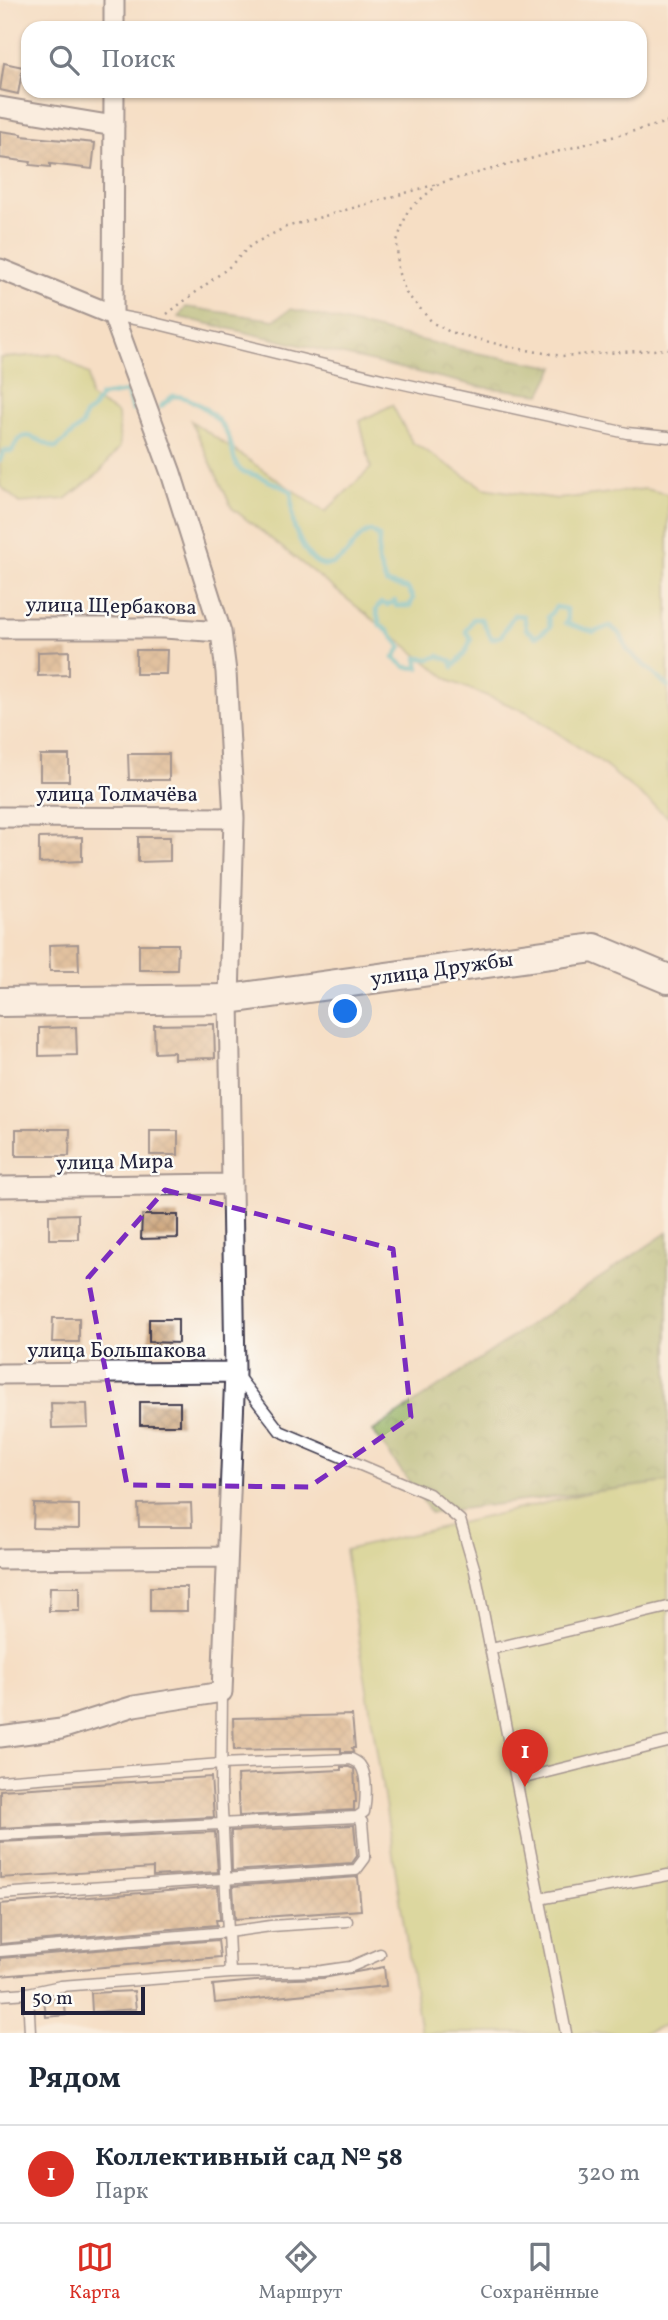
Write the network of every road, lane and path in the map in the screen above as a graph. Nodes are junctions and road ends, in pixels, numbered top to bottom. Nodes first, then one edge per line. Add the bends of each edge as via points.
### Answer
1 (114, 0) edge
2 (114, 21) edge
3 (114, 98) edge
4 (0, 107) edge
5 (668, 122) edge
6 (114, 126) junction
7 (440, 183) junction
8 (0, 269) edge
9 (113, 314) junction
10 (150, 322) junction
11 (668, 349) edge
12 (668, 436) edge
13 (0, 628) edge
14 (221, 632) junction
15 (0, 817) edge
16 (234, 818) junction
17 (668, 979) edge
18 (229, 999) junction
19 (0, 1002) edge
20 (230, 1184) junction
21 (0, 1187) edge
22 (235, 1372) junction
23 (0, 1374) edge
24 (227, 1557) junction
25 (0, 1559) edge
26 (668, 1607) edge
27 (491, 1649) junction
28 (222, 1692) junction
29 (0, 1737) edge
30 (668, 1742) edge
31 (221, 1764) junction
32 (516, 1780) junction
33 (0, 1781) edge
34 (357, 1816) junction
35 (222, 1822) junction
36 (0, 1835) edge
37 (668, 1875) edge
38 (225, 1877) junction
39 (0, 1894) edge
40 (540, 1899) junction
41 (347, 1921) dead end
42 (228, 1932) junction
43 (0, 1951) edge
44 (380, 1954) dead end
45 (230, 1973) junction
46 (28, 1993) junction
47 (0, 1995) edge
48 (30, 2033) edge
49 (566, 2033) edge

1 - 2 street
3 - 6 street
4 - 6 street
5 - 7 path
6 - 9 street
7 - 10 path via 286,227 251,245 196,293
7 - 11 path via 408,210 397,240 398,271 406,293 433,323 461,335 562,356
8 - 9 street
9 - 10 lane
9 - 14 street via 171,473
10 - 12 lane via 399,383 627,433
13 - 14 street, улица Щербакова
14 - 16 street
15 - 16 street, улица Толмачёва
16 - 18 street
17 - 18 street, улица Дружбы via 594,948
18 - 19 street, улица Дружбы
18 - 20 street
20 - 21 street, улица Мира
20 - 22 street
22 - 23 street, улица Большакова
22 - 24 street
22 - 27 lane via 280,1431 429,1494 460,1520
24 - 25 street
24 - 28 street
26 - 27 lane
27 - 32 lane
28 - 29 street via 134,1706 61,1729
28 - 31 lane
30 - 32 lane
31 - 33 lane
31 - 34 lane via 351,1759 364,1773 364,1812
31 - 35 lane
32 - 40 lane
34 - 35 lane
34 - 38 lane via 362,1822 365,1858 356,1870
35 - 36 lane
35 - 38 lane
37 - 40 lane
38 - 39 lane
38 - 42 lane
40 - 49 lane
41 - 42 lane
42 - 43 lane
42 - 45 lane
44 - 45 lane via 350,1967 322,1971
45 - 46 lane via 61,1986
46 - 47 lane
46 - 48 lane

